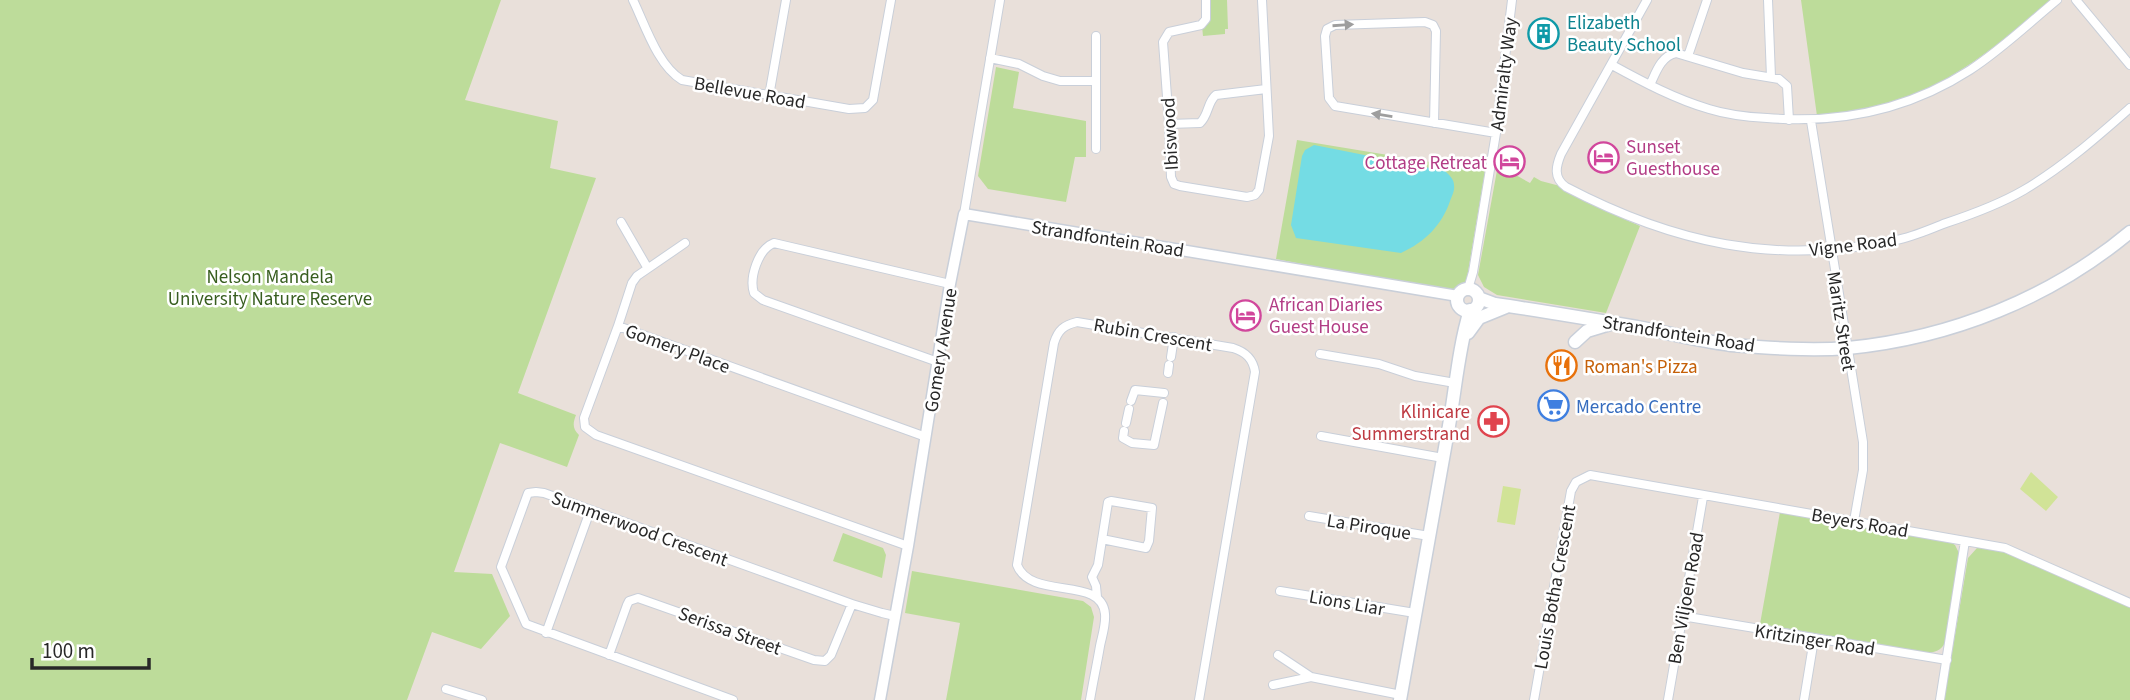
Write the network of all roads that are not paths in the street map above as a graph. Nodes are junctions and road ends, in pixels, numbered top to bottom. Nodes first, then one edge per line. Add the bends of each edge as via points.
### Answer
1 (633, 0) edge
2 (786, 0) edge
3 (891, 0) edge
4 (1000, 0) edge
5 (1206, 0) edge
6 (1262, 0) edge
7 (1512, 0) edge
8 (1647, 0) edge
9 (1707, 0) edge
10 (1768, 0) edge
11 (2057, 0) edge
12 (2076, 0) edge
13 (1096, 36) dead end
14 (1688, 56) junction
15 (990, 58) junction
16 (1612, 65) junction
17 (2130, 65) edge
18 (1771, 77) junction
19 (1095, 81) junction
20 (1650, 85) junction
21 (1266, 89) junction
22 (769, 96) junction
23 (2130, 108) edge
24 (1789, 120) junction
25 (1811, 121) junction
26 (1434, 123) junction
27 (1169, 124) junction
28 (1496, 133) junction
29 (1096, 149) dead end
30 (964, 214) junction
31 (621, 222) dead end
32 (2130, 232) edge
33 (685, 243) dead end
34 (1831, 250) junction
35 (647, 267) junction
36 (950, 284) junction
37 (1470, 299) junction
38 (1510, 306) junction
39 (1613, 323) junction
40 (618, 326) junction
41 (1174, 337) junction
42 (1576, 342) dead end
43 (1847, 348) junction
44 (1460, 349) junction
45 (1320, 354) dead end
46 (938, 362) junction
47 (1453, 382) junction
48 (1164, 396) junction
49 (1321, 436) dead end
50 (926, 437) junction
51 (1439, 457) junction
52 (1581, 478) joint
53 (1703, 497) junction
54 (590, 511) junction
55 (1309, 516) dead end
56 (1854, 521) junction
57 (1427, 537) junction
58 (1102, 539) junction
59 (1965, 541) junction
60 (908, 546) junction
61 (1280, 591) dead end
62 (1097, 597) junction
63 (2130, 603) edge
64 (852, 604) junction
65 (1415, 613) junction
66 (895, 616) junction
67 (1682, 616) junction
68 (546, 633) junction
69 (1814, 639) junction
70 (609, 655) junction
71 (1278, 655) dead end
72 (1947, 660) junction
73 (1311, 677) junction
74 (1273, 685) dead end
75 (446, 689) dead end
76 (1400, 698) edge
77 (482, 700) edge
78 (733, 700) edge
79 (880, 700) edge
80 (1090, 700) edge
81 (1199, 700) edge
82 (1534, 700) edge
83 (1668, 700) edge
84 (1804, 700) edge
85 (1940, 700) edge

1 - 22 street, Bellevue Road via 671,73 690,82
2 - 22 street
3 - 22 street, Bellevue Road via 870,105 849,109
4 - 15 street, Gomery Avenue
5 - 27 street, Ibiswood via 1206,19 1201,25 1173,31 1163,42
6 - 21 street, Ibiswood
7 - 28 street, Admiralty Way
8 - 16 street
9 - 14 street
10 - 18 street
11 - 25 street via 1985,59 1932,91 1882,110
12 - 17 street
13 - 19 street
14 - 18 street
14 - 20 street via 1667,55
15 - 19 street via 1060,81
15 - 30 street, Gomery Avenue
16 - 20 street
16 - 34 street, Vigne Road via 1561,154 1556,169 1562,184 1642,222 1708,242 1766,250
18 - 24 street via 1787,86
19 - 29 street
20 - 24 street via 1722,113
21 - 27 street via 1216,95 1200,123
21 - 27 street, Ibiswood via 1268,146 1261,185 1253,197 1174,184
23 - 34 street, Vigne Road via 2043,177 1994,205 1897,240
24 - 25 street
25 - 34 street, Maritz Street
26 -> 26 street via 1331,103 1327,29 1335,25 1433,25
26 - 28 street
28 - 37 street, Admiralty Way
30 - 36 street, Gomery Avenue
30 - 37 street, Strandfontein Road
31 - 35 street
32 - 43 main road, Strandfontein Road via 2054,285 1984,316 1910,339
33 - 35 street
34 - 43 street, Maritz Street
35 - 40 street via 632,284
36 - 46 street, Gomery Avenue
36 - 46 street via 774,243 762,252 753,279 754,293 763,300
37 - 38 main road, Strandfontein Road
37 - 44 main road, Admiralty Way
37 - 47 main road, Admiralty Way
38 - 39 main road, Strandfontein Road
38 - 44 main road via 1479,318
39 - 42 main road via 1587,331
39 - 43 main road, Strandfontein Road via 1729,344
40 - 50 street, Gomery Place
40 - 60 street, Gomery Place via 584,418 590,433
41 - 48 street
41 - 62 street, Rubin Crescent via 1077,321 1062,328 1054,343 1017,565 1024,577 1033,581
41 - 81 street, Rubin Crescent via 1240,350 1251,359 1255,372
43 - 56 street, Maritz Street via 1864,455
44 - 47 main road, Admiralty Way
45 - 47 street
46 - 50 street, Gomery Avenue
47 - 51 main road, Admiralty Way
48 - 48 street via 1154,445 1127,442 1123,438 1135,390
49 - 51 street
50 - 60 street, Gomery Avenue
51 - 57 main road, Admiralty Way
52 - 53 street, Beyers Road via 1598,476
52 - 82 street, Louis Botha Crescent via 1572,488 1566,512
53 - 56 street, Beyers Road
53 - 67 street, Ben Viljoen Road
54 - 64 street, Summerwood Crescent
54 - 68 street
54 - 68 street, Summerwood Crescent via 544,493 531,492 525,497 501,572 526,624
55 - 57 street, La Piroque
56 - 59 street, Beyers Road
57 - 65 main road, Admiralty Way
58 - 58 street via 1108,502 1152,508 1146,548
58 - 62 street via 1092,578
59 - 63 street, Beyers Road via 2005,548
59 - 72 street
60 - 66 street, Gomery Avenue
61 - 65 street, Lions Liar
62 - 80 street via 1104,606 1105,619
64 - 66 street, Summerwood Crescent
64 - 70 street, Serissa Street via 825,661 638,598 629,601
65 - 76 main road, Admiralty Way
66 - 79 street, Gomery Avenue
67 - 69 street, Kritzinger Road
67 - 83 street, Ben Viljoen Road
68 - 70 street, Summerwood Crescent
69 - 72 street, Kritzinger Road
69 - 84 street
70 - 78 street, Summerwood Crescent
71 - 73 street
72 - 85 street
73 - 74 street
73 - 76 street
75 - 77 street

